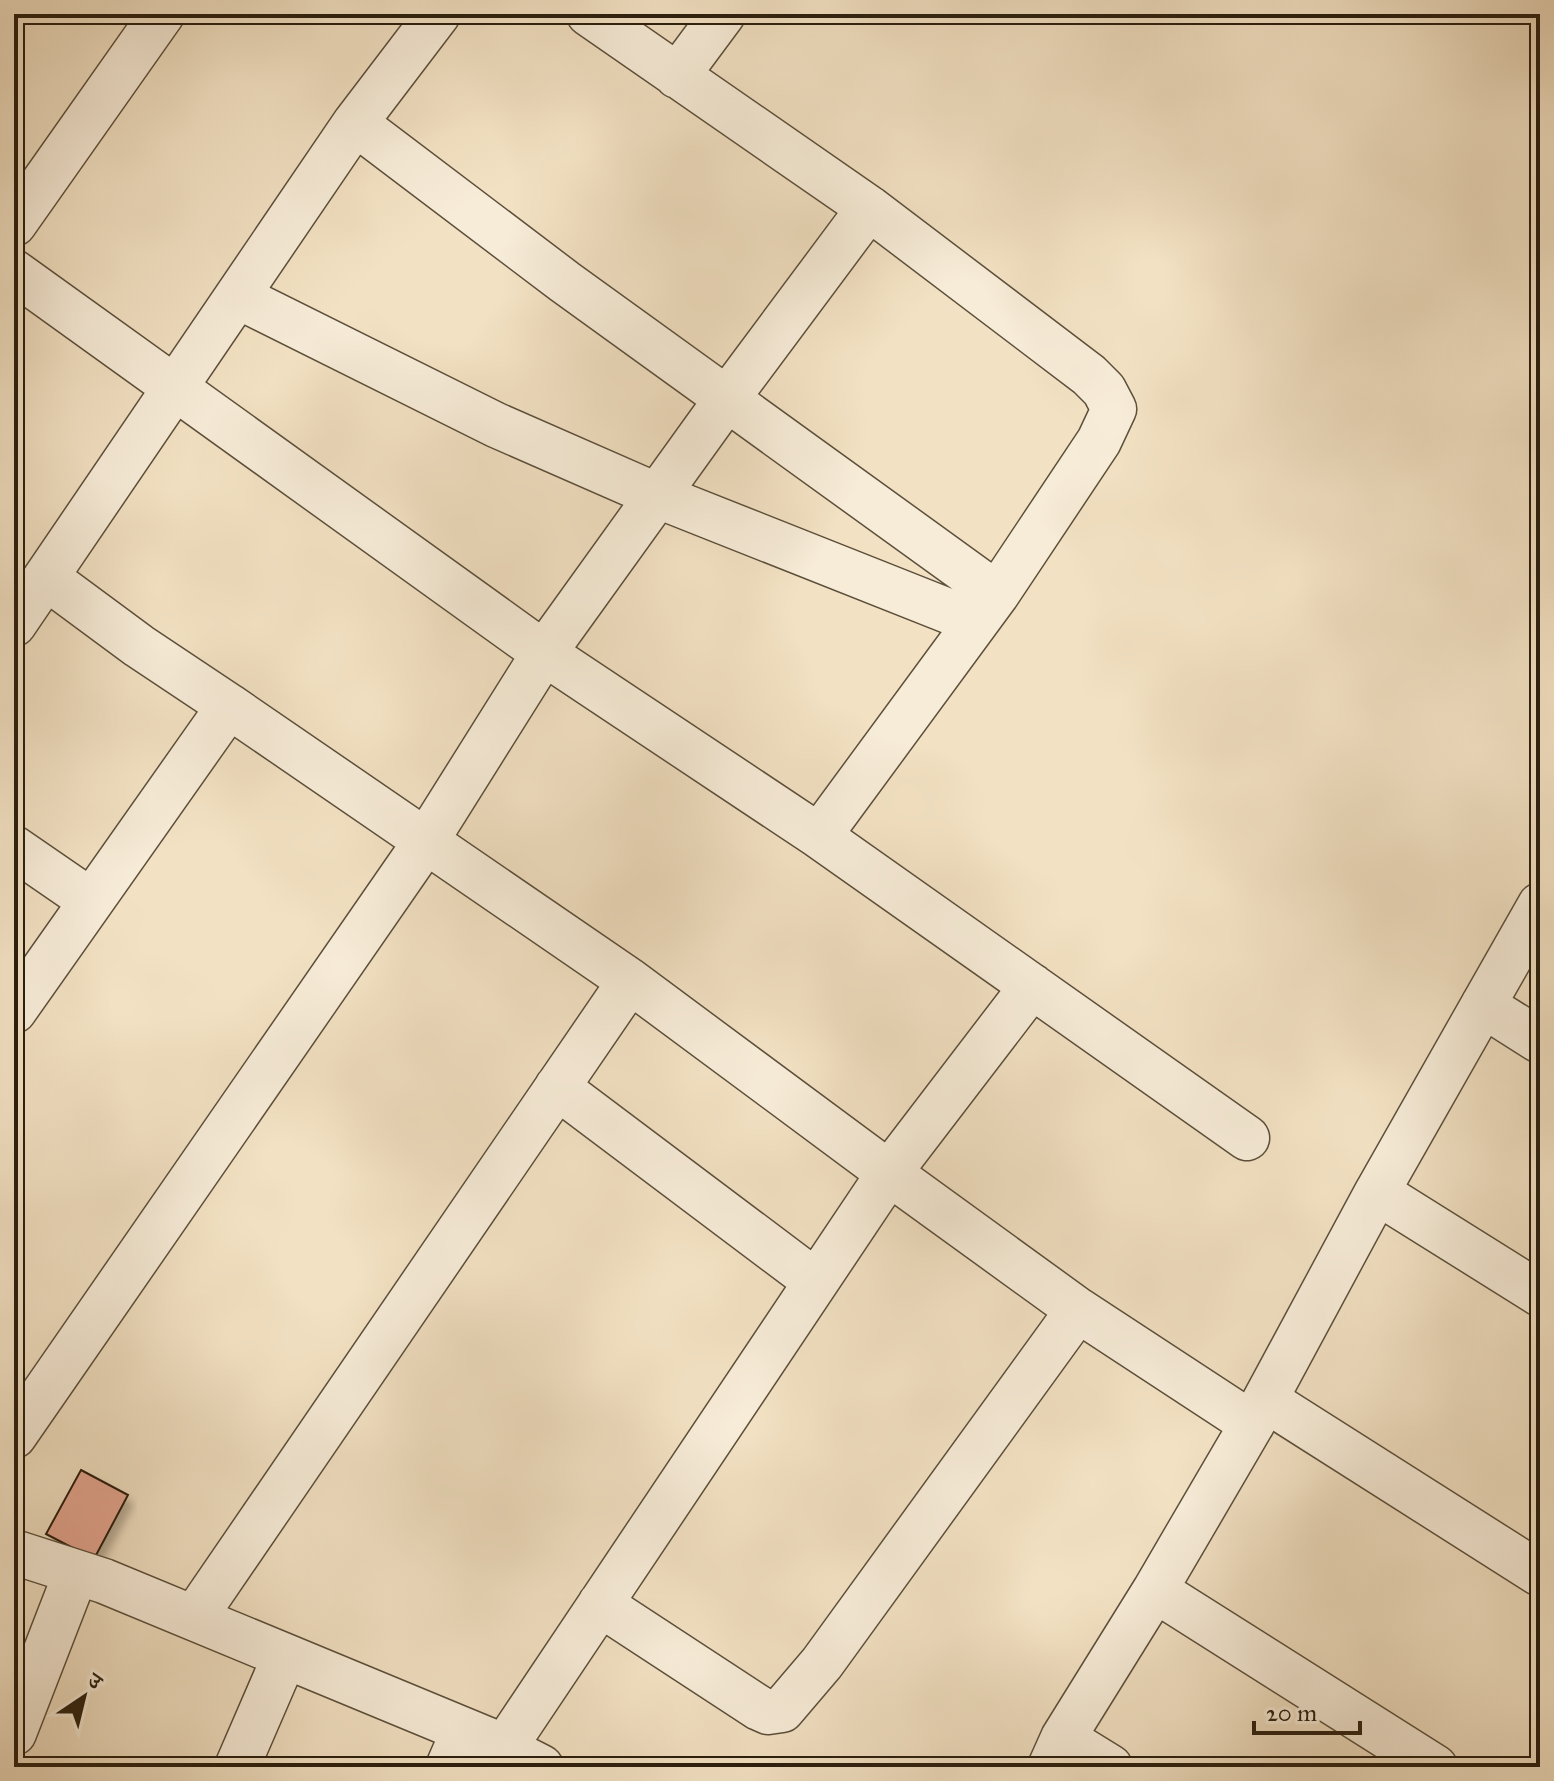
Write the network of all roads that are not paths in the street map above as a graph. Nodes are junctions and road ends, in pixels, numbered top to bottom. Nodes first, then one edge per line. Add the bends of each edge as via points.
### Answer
1 (162, 14) edge
2 (438, 14) edge
3 (589, 14) edge
4 (723, 14) edge
5 (677, 76) junction
6 (355, 123) junction
7 (869, 208) junction
8 (14, 224) edge
9 (14, 272) edge
10 (239, 297) junction
11 (176, 388) junction
12 (726, 400) junction
13 (658, 496) junction
14 (47, 578) junction
15 (986, 608) junction
16 (14, 624) edge
17 (544, 653) junction
18 (229, 706) junction
19 (819, 836) junction
20 (426, 841) junction
21 (14, 848) edge
22 (91, 901) junction
23 (1540, 905) edge
24 (630, 981) junction
25 (1032, 986) junction
26 (1483, 1005) junction
27 (14, 1011) edge
28 (1540, 1041) edge
29 (557, 1087) junction
30 (1247, 1138) dead end
31 (889, 1173) junction
32 (1377, 1192) junction
33 (815, 1281) junction
34 (1540, 1294) edge
35 (1078, 1310) junction
36 (1259, 1412) junction
37 (14, 1436) edge
38 (14, 1552) edge
39 (76, 1573) junction
40 (1540, 1574) edge
41 (1155, 1590) junction
42 (600, 1604) junction
43 (194, 1618) junction
44 (285, 1656) junction
45 (14, 1733) edge
46 (456, 1748) edge
47 (1056, 1753) edge
48 (522, 1758) edge
49 (237, 1767) edge
50 (1110, 1767) edge
51 (1435, 1767) edge

1 - 8 street
2 - 6 street
3 - 5 street
4 - 5 street
5 - 7 street
6 - 10 street
6 - 12 street
7 - 12 street
7 - 15 street via 1089,375 1114,409 1099,441
9 - 11 street
10 - 11 street
10 - 13 street via 496,425
11 - 14 street
11 - 17 street
12 - 13 street
12 - 15 street
13 - 15 street
13 - 17 street
14 - 16 street
14 - 18 street
15 - 19 street
17 - 19 street
17 - 20 street
18 - 20 street
18 - 22 street
19 - 25 street
20 - 24 street
20 - 37 street
21 - 22 street
22 - 27 street
23 - 26 street
24 - 29 street
24 - 31 street
25 - 30 street
25 - 31 street
26 - 28 street
26 - 32 street
29 - 33 street
29 - 43 street
31 - 33 street
31 - 35 street
32 - 34 street
32 - 36 street
33 - 42 street
35 - 36 street
35 - 42 street via 822,1663 782,1710 759,1708
36 - 40 street
36 - 41 street
38 - 39 street
39 - 43 street
39 - 45 street
41 - 47 street
41 - 51 street
42 - 48 street
43 - 44 street
44 - 46 street
44 - 49 street
46 - 48 street
47 - 50 street

